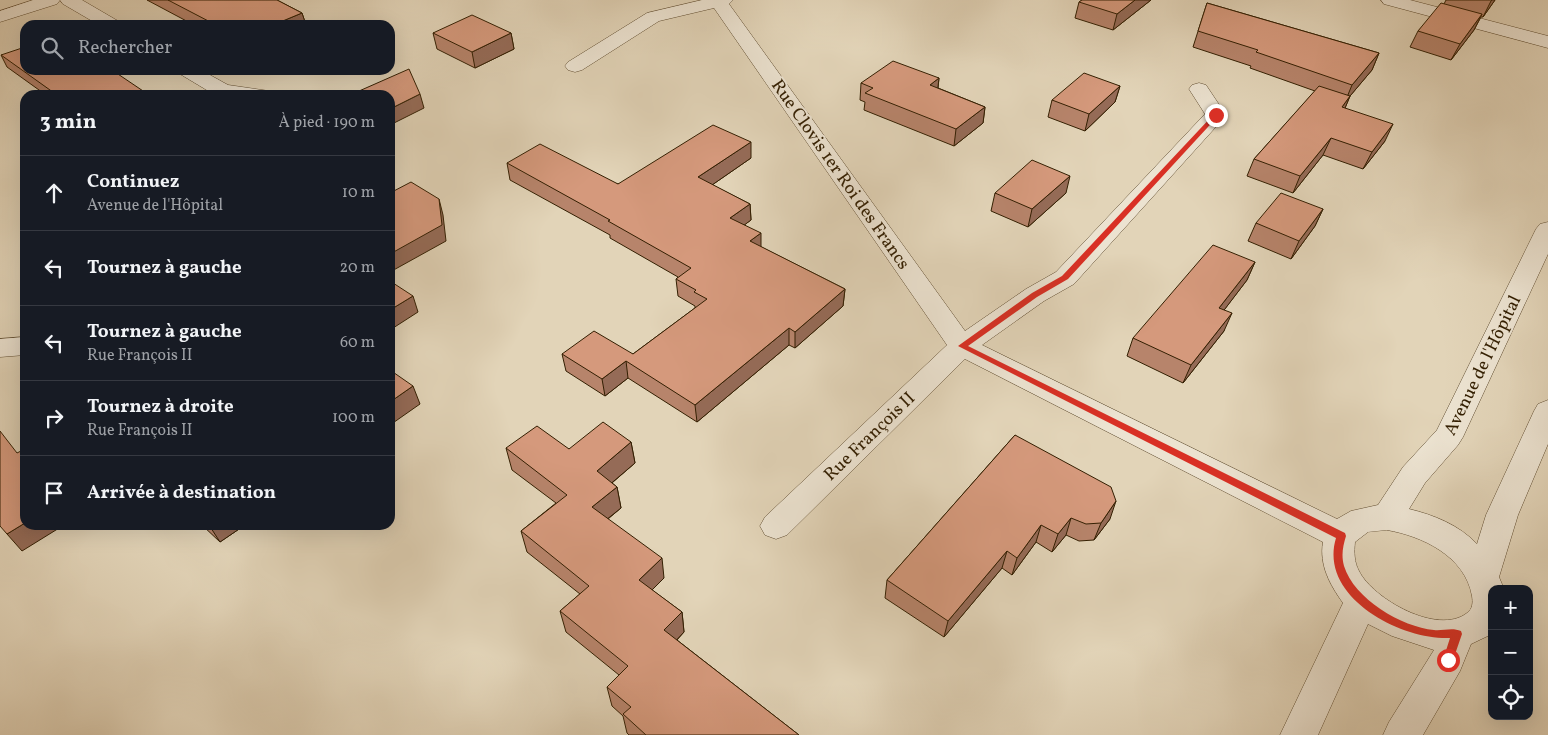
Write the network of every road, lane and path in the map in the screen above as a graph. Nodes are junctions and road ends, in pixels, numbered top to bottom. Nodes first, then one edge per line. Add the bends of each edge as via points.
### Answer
1 (51, 0) edge
2 (69, 0) edge
3 (1390, 0) edge
4 (722, 1) edge
5 (0, 17) edge
6 (103, 20) edge
7 (1548, 42) edge
8 (575, 66) dead end
9 (196, 75) edge
10 (221, 90) edge
11 (1199, 90) dead end
12 (1548, 229) edge
13 (20, 346) edge
14 (962, 346) junction
15 (0, 348) edge
16 (1548, 411) edge
17 (1387, 517) junction
18 (776, 526) dead end
19 (1341, 536) junction
20 (1483, 576) junction
21 (1362, 600) junction
22 (1457, 634) junction
23 (1299, 735) edge
24 (1402, 735) edge

1 - 5 street
2 - 6 street
3 - 7 street
4 - 8 street, Rue Clovis 1er Roi des Francs via 653,17
4 - 14 street, Rue Clovis 1er Roi des Francs
9 - 10 street
11 - 14 street, Rue François II via 1216,115 1065,278
12 - 17 street, Avenue de l'Hôpital via 1448,437 1414,476
13 - 15 street
14 - 18 street, Rue François II
14 - 19 street
16 - 20 street via 1502,515
17 - 19 street via 1359,521
17 - 20 street via 1432,529 1453,542
19 - 21 street via 1337,550 1339,566
20 - 22 street via 1490,592 1484,619 1473,629
21 - 22 street via 1408,628 1434,634
21 - 23 street
22 - 24 street via 1448,660

